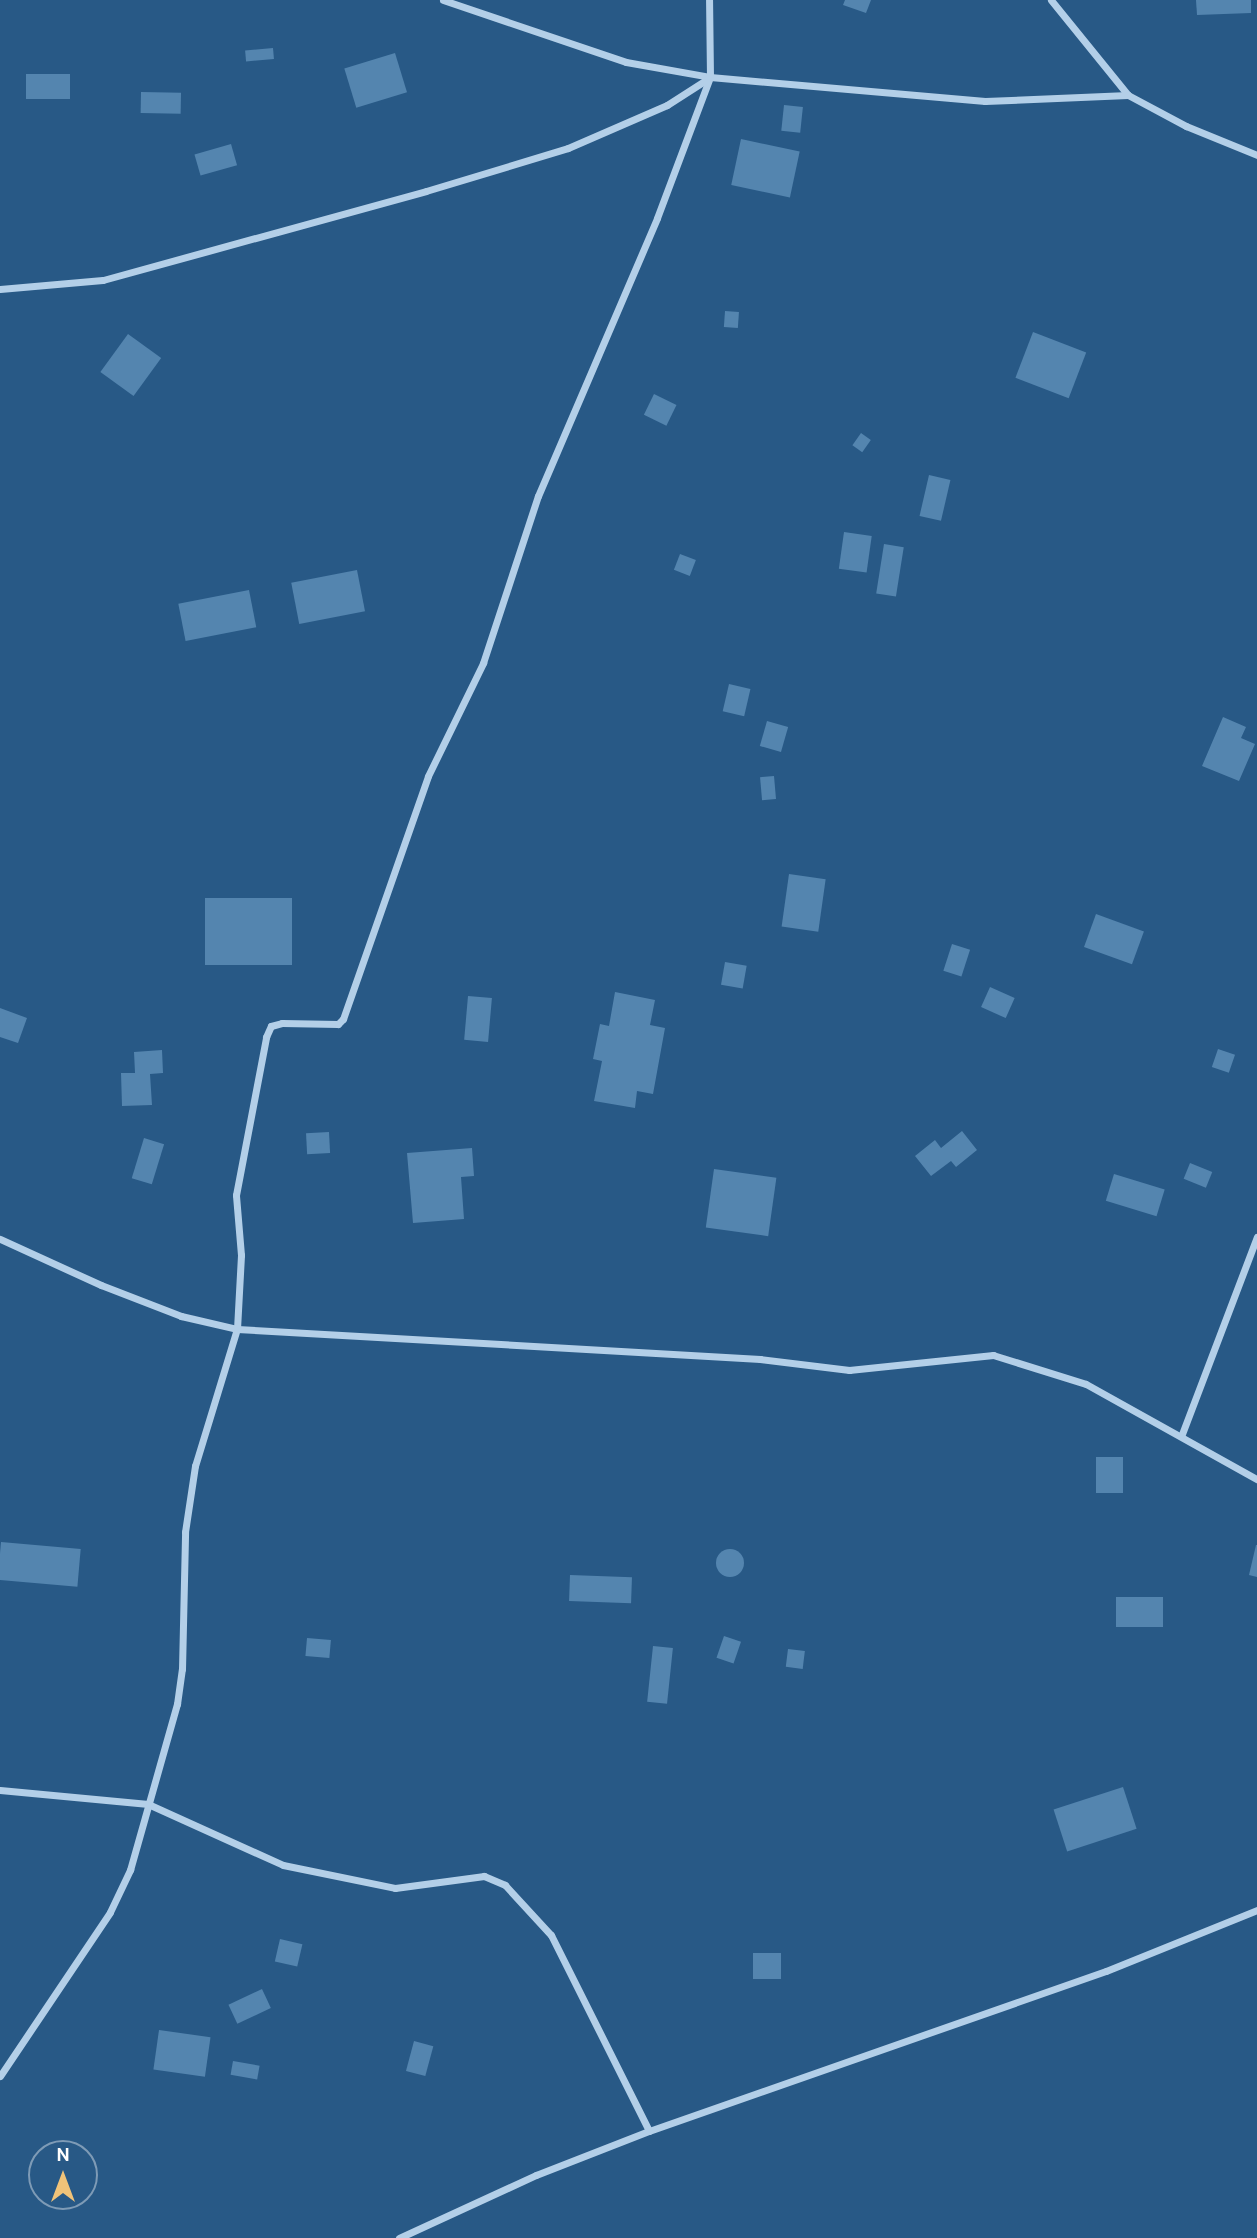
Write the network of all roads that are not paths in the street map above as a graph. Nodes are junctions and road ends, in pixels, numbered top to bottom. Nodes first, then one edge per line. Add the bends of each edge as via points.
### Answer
1 (443, 0) edge
2 (709, 0) edge
3 (1051, 0) edge
4 (710, 77) junction
5 (1128, 95) junction
6 (1257, 155) edge
7 (0, 289) edge
8 (1257, 1237) edge
9 (0, 1239) edge
10 (237, 1329) junction
11 (1182, 1434) junction
12 (1257, 1479) edge
13 (0, 1790) edge
14 (148, 1804) junction
15 (1257, 1910) edge
16 (0, 2076) edge
17 (649, 2131) junction
18 (399, 2238) edge

1 - 4 street via 626,62
2 - 4 street
3 - 5 street
4 - 5 street via 985,101
4 - 7 street via 667,105 568,148 439,188 103,280
4 - 10 street via 657,218 555,451 483,663 428,776 343,1019 338,1024 282,1023 271,1026 266,1037 236,1195 241,1255
5 - 6 street via 1186,126
8 - 11 street
9 - 10 street via 123,1294 181,1316
10 - 11 street via 760,1359 849,1370 993,1356 1086,1384
10 - 14 street via 195,1466 185,1532 182,1669
11 - 12 street
13 - 14 street
14 - 16 street via 130,1870 110,1912
14 - 17 street via 283,1865 395,1888 484,1876 505,1885 551,1935
15 - 17 street via 1106,1971
17 - 18 street via 536,2175

